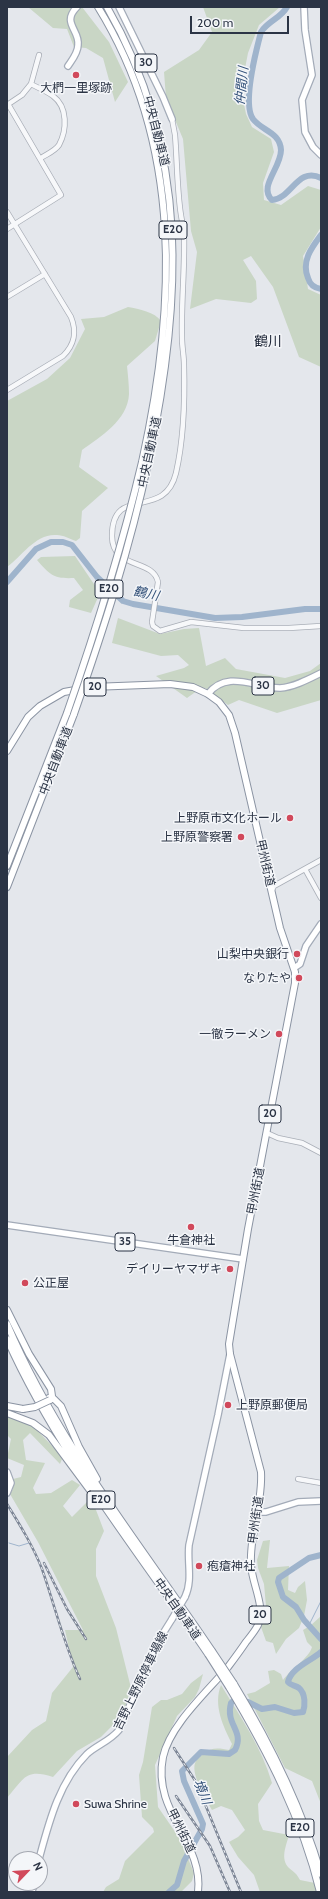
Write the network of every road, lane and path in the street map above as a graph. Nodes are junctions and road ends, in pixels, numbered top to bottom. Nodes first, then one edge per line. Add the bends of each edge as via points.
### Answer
1 (78, 7) edge
2 (98, 7) edge
3 (107, 7) edge
4 (119, 7) edge
5 (304, 7) edge
6 (39, 55) dead end
7 (68, 66) dead end
8 (31, 84) junction
9 (8, 105) edge
10 (172, 119) joint
11 (321, 155) edge
12 (41, 158) junction
13 (7, 212) edge
14 (14, 224) junction
15 (7, 229) edge
16 (45, 274) junction
17 (7, 297) edge
18 (7, 390) edge
19 (145, 462) junction
20 (321, 626) edge
21 (321, 673) edge
22 (208, 694) junction
23 (7, 751) edge
24 (321, 860) edge
25 (7, 866) edge
26 (305, 869) junction
27 (7, 887) edge
28 (272, 890) junction
29 (321, 898) edge
30 (321, 924) edge
31 (294, 968) junction
32 (267, 1133) junction
33 (321, 1153) edge
34 (7, 1225) edge
35 (243, 1259) junction
36 (7, 1310) edge
37 (7, 1324) edge
38 (7, 1339) edge
39 (230, 1354) junction
40 (50, 1399) junction
41 (7, 1405) edge
42 (7, 1413) edge
43 (7, 1472) edge
44 (298, 1479) dead end
45 (321, 1483) edge
46 (8, 1491) edge
47 (321, 1501) edge
48 (258, 1512) junction
49 (114, 1520) junction
50 (141, 1549) junction
51 (210, 1652) junction
52 (41, 1851) edge
53 (321, 1874) edge
54 (198, 1892) edge
55 (320, 1892) edge

1 - 7 main road via 72,13 71,21 78,46
2 - 19 highway, 中央自動車道 / E20 via 125,57 144,106 156,160 164,215 164,336
3 - 19 highway, 中央自動車道 / E20 via 132,54 150,104 164,158 172,212 171,328 166,369
4 - 10 main road, 30
5 - 11 main road via 312,75 302,100 305,132
6 - 8 street
8 - 9 street via 22,95
8 - 12 street via 53,96 65,117 58,146
9 - 12 street
10 - 20 street via 184,236 182,444 171,486 153,501 129,504 121,509 116,516 112,535 113,545 121,557 154,573 157,577 153,616 154,626 160,631 192,622 244,628
12 - 14 street via 62,195
13 - 14 street
14 - 15 street
14 - 16 street
16 - 17 street
16 - 18 street via 74,324 73,342 63,356
19 - 25 highway, 中央自動車道 / E20, bridge via 106,598 67,712
19 - 27 highway, 中央自動車道 / E20, bridge via 134,524 99,641 74,714
21 - 22 main road, 30 via 282,688 228,680 215,686
22 - 23 highway, 甲州街道 / 20 via 184,685 170,684 71,689 51,698 33,711
22 - 28 highway, 甲州街道 / 20 via 225,709 234,728
24 - 26 street
26 - 28 street via 274,886
26 - 29 street
28 - 31 highway, 甲州街道 / 20 via 283,940
30 - 31 main road via 306,946 300,964
31 - 32 highway, 甲州街道 / 20 via 295,983
32 - 33 street via 302,1143
32 - 35 highway, 甲州街道 / 20
34 - 35 main road, 35
35 - 39 highway, 甲州街道 / 20 via 229,1344
36 - 40 highway via 28,1354 49,1385 52,1392
37 - 50 highway, 中央自動車道 / E20 via 58,1425
38 - 49 highway, 中央自動車道 / E20 via 53,1426
39 - 48 highway, 甲州街道 / 20 via 260,1464
39 - 52 main road, 吉野上野原停車場線, bridge via 189,1545 190,1576 185,1597 157,1643 119,1730 88,1754 64,1785
40 - 41 highway, bridge via 34,1407
40 - 50 highway via 56,1400 60,1406 89,1465
42 - 49 highway via 33,1423 49,1435
43 - 46 main road via 11,1480
44 - 45 street
47 - 48 main road via 298,1502
48 - 54 highway, 甲州街道 / 20 via 251,1559 260,1611 258,1625 229,1666 175,1731 164,1756 164,1795 198,1870
49 - 51 highway, 中央自動車道 / E20
50 - 51 highway, 中央自動車道 / E20
51 - 53 highway, 中央自動車道 / E20, bridge via 253,1714 285,1776
51 - 55 highway, 中央自動車道 / E20, bridge via 274,1766 301,1830

